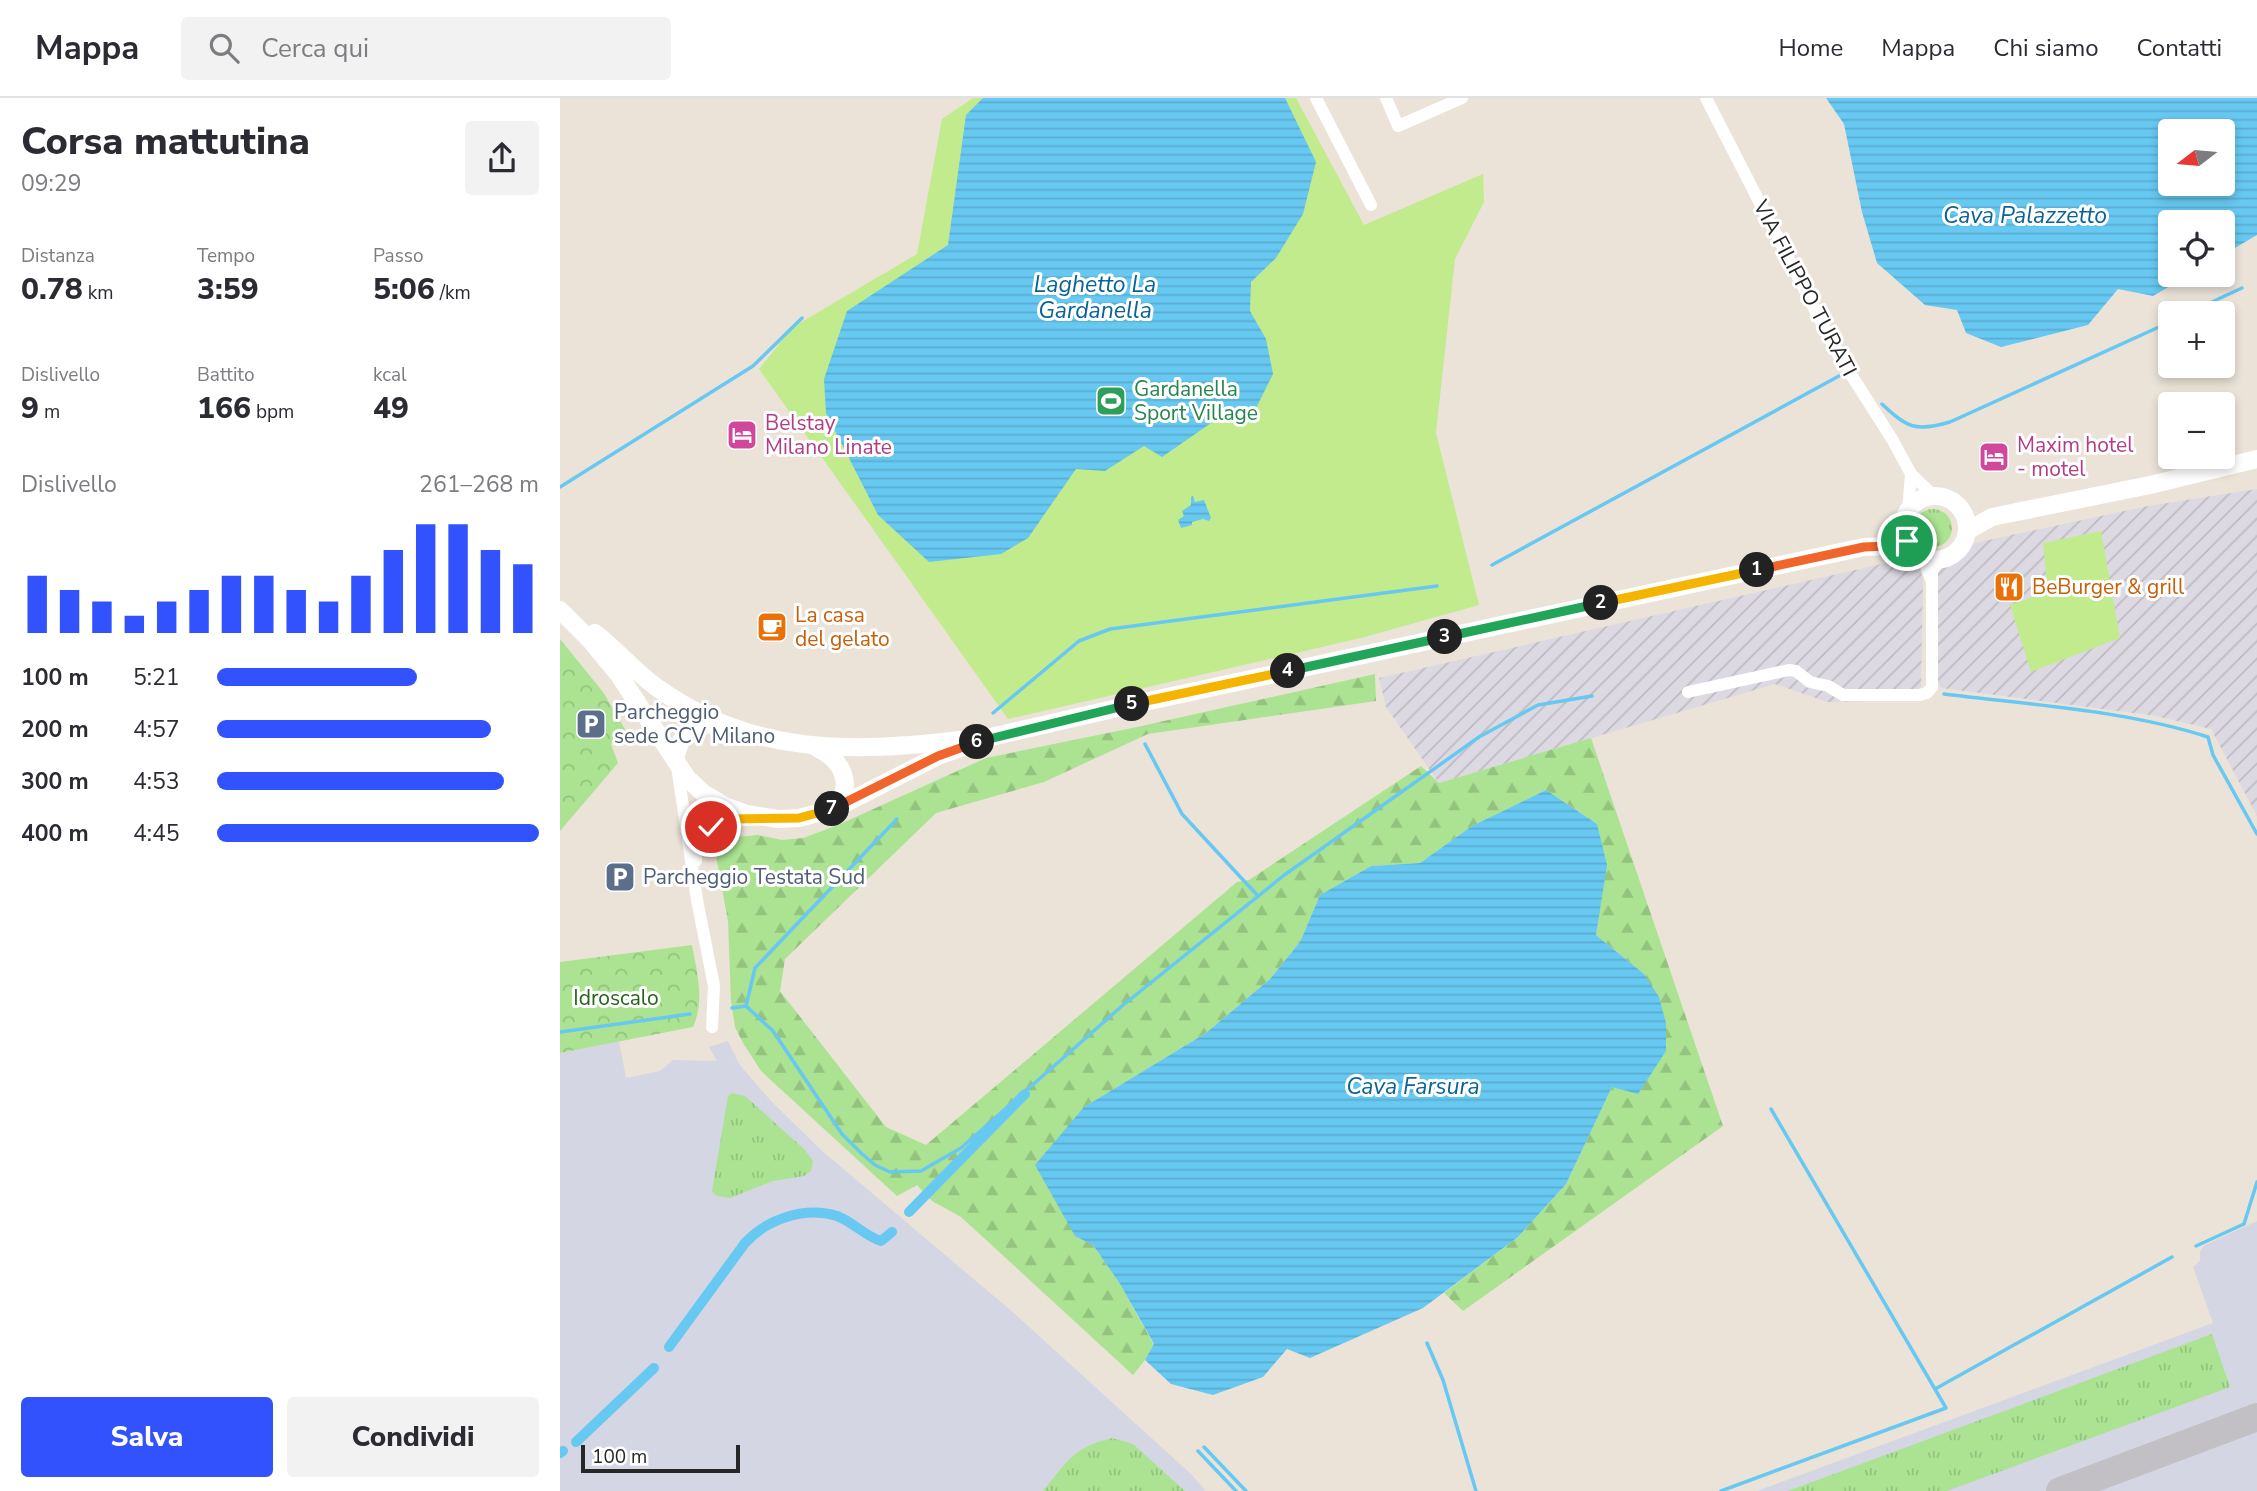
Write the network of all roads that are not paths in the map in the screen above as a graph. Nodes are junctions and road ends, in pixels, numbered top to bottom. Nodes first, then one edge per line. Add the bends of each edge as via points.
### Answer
1 (1316, 98) edge
2 (1386, 98) edge
3 (1462, 98) edge
4 (1706, 98) edge
5 (1371, 205) dead end
6 (2257, 459) edge
7 (1911, 474) junction
8 (1934, 496) junction
9 (1906, 518) junction
10 (1965, 522) junction
11 (1864, 547) junction
12 (1916, 551) junction
13 (1941, 559) junction
14 (1931, 582) junction
15 (560, 608) edge
16 (1688, 692) dead end
17 (725, 726) junction
18 (995, 736) junction
19 (816, 747) junction
20 (676, 760) junction
21 (834, 809) junction
22 (778, 819) junction
23 (697, 900) junction
24 (712, 1027) dead end

1 - 5 street
2 - 3 street via 1398,126
4 - 7 street, VIA FILIPPO TURATI via 1836,351
6 - 10 main road
7 - 8 street, VIA FILIPPO TURATI
7 - 9 street
8 - 9 main road via 1917,502
8 - 10 main road via 1952,500
9 - 11 main road via 1890,535
9 - 12 main road
10 - 13 main road via 1959,549
11 - 12 main road
11 - 18 main road
12 - 13 main road
12 - 14 street
13 - 14 street
14 - 16 street via 1932,687 1926,694 1843,695 1789,670
15 - 17 main road via 658,688
15 - 20 main road via 619,675
17 - 19 main road via 787,744
17 - 20 main road via 706,724 689,730 679,743
18 - 19 main road via 914,746
18 - 21 main road via 938,756
19 - 21 main road via 829,754 844,774 845,790
20 - 22 main road via 687,778 714,800 746,814
20 - 23 street
21 - 22 main road
22 - 23 street via 729,819 705,832 696,853
23 - 24 street via 714,986

